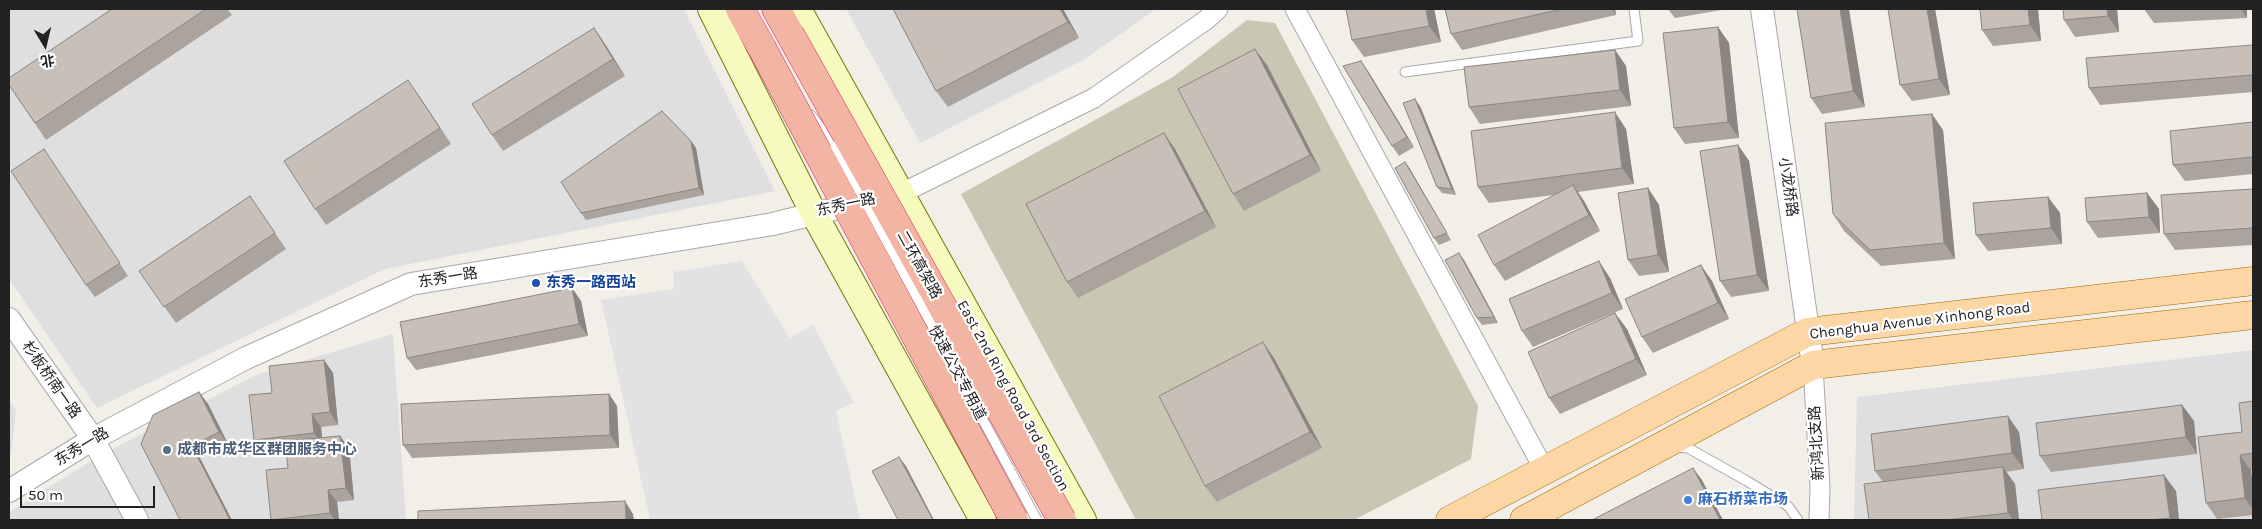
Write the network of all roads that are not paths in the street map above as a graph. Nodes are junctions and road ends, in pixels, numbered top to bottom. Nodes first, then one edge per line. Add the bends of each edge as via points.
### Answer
1 (711, 9) edge
2 (740, 9) edge
3 (776, 9) edge
4 (1218, 9) edge
5 (1295, 9) edge
6 (1634, 9) edge
7 (1762, 9) edge
8 (794, 21) edge
9 (762, 48) junction
10 (1405, 72) dead end
11 (835, 146) junction
12 (900, 194) junction
13 (813, 212) junction
14 (2253, 281) edge
15 (2253, 315) edge
16 (9, 319) edge
17 (1808, 332) junction
18 (1813, 365) junction
19 (93, 439) junction
20 (1664, 445) junction
21 (1545, 471) junction
22 (9, 491) edge
23 (1553, 513) edge
24 (137, 520) edge
25 (983, 520) edge
26 (1014, 520) edge
27 (1037, 520) edge
28 (1062, 520) edge
29 (1083, 520) edge
30 (1450, 520) edge
31 (1524, 520) edge
32 (1798, 520) edge
33 (1819, 520) edge

1 - 13 main road
2 - 9 highway
3 - 8 highway, 二环高架路
4 - 12 street via 1094,98
5 - 21 street
6 - 10 lane via 1638,41
7 - 17 street, 小龙桥路
8 - 11 lane, bridge via 819,107
8 - 12 main road, East 2nd Ring Road 3rd Section
8 - 28 highway, 二环高架路, bridge
9 - 11 lane, bridge
9 - 26 highway, bridge
11 - 27 lane, 快速公交专用道, bridge
12 - 13 street, 东秀一路
12 - 29 main road, East 2nd Ring Road 3rd Section
13 - 19 street, 东秀一路 via 744,229 412,284 246,358
13 - 25 main road
14 - 17 main road, Chenghua Avenue Xinhong Road
15 - 18 main road, Chenghua Avenue Xinhong Road
16 - 19 street, 杉板桥南一路
17 - 18 street, 小龙桥路
17 - 21 main road, Chenghua Avenue Xinhong Road
18 - 20 main road, Chenghua Avenue Xinhong Road
18 - 33 street, 新鸿北支路
19 - 22 street, 东秀一路
19 - 24 street, 杉板桥南一路
20 - 23 main road, Chenghua Avenue Xinhong Road
20 - 32 lane via 1688,448 1788,506
21 - 30 main road, Chenghua Avenue Xinhong Road
23 - 31 main road, Chenghua Avenue Xinhong Road

